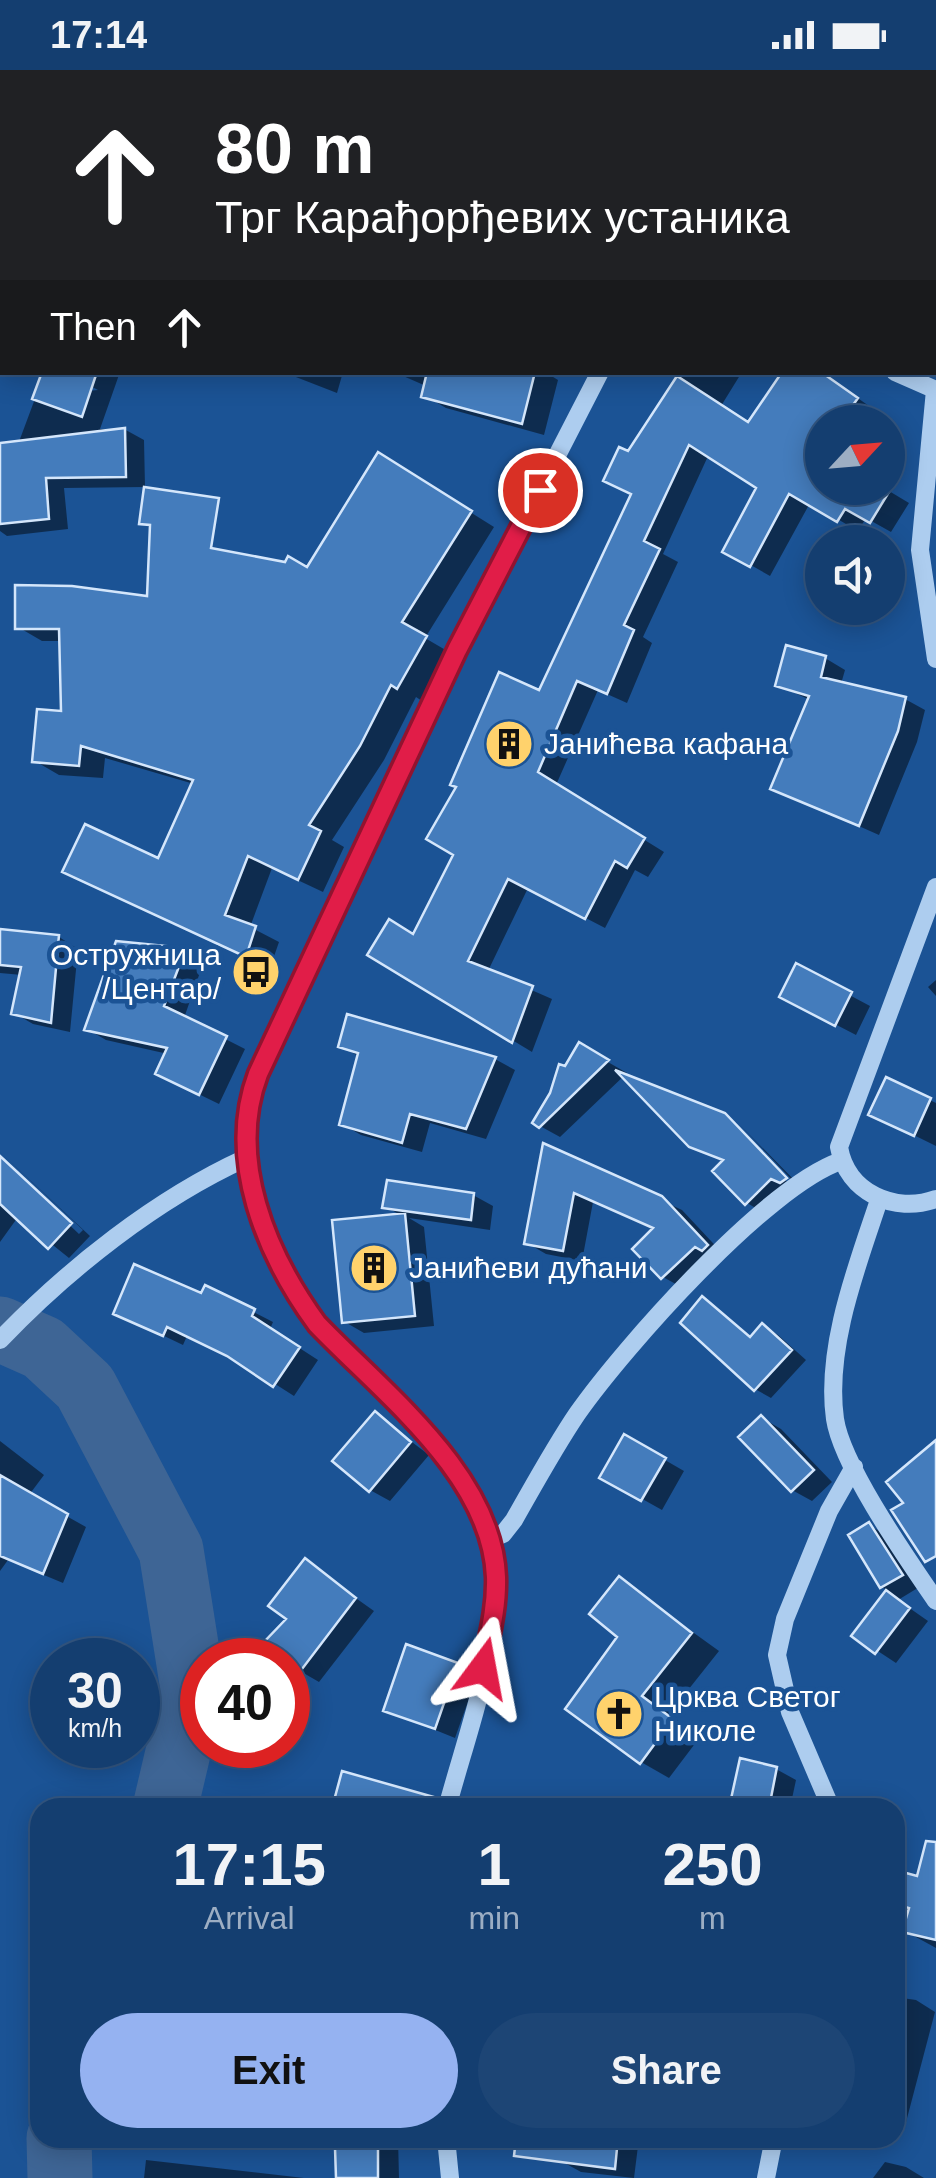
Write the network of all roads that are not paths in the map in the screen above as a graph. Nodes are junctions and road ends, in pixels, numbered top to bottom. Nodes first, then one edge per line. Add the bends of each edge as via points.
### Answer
1 (598, 375) edge
2 (902, 375) edge
3 (936, 390) edge
4 (936, 659) edge
5 (936, 887) edge
6 (246, 1158) junction
7 (841, 1161) junction
8 (936, 1199) edge
9 (879, 1200) junction
10 (0, 1340) edge
11 (854, 1468) junction
12 (489, 1540) junction
13 (936, 1601) edge
14 (449, 1798) edge
15 (827, 1798) edge
16 (447, 2148) edge
17 (772, 2148) edge
18 (450, 2178) edge
19 (766, 2178) edge

1 - 6 street via 457,650 258,1074 246,1117
2 - 3 street
3 - 4 street via 920,550
5 - 7 street via 842,1133
6 - 10 street via 130,1230 34,1304
6 - 12 street via 283,1270 317,1324 463,1479
7 - 9 street
7 - 12 street via 803,1178 714,1259 601,1384 514,1520
8 - 9 street via 901,1206
9 - 11 street via 836,1374 836,1420
11 - 13 street
11 - 15 street via 828,1511 785,1619 778,1655 790,1712
12 - 14 street via 494,1615
16 - 18 street
17 - 19 street

